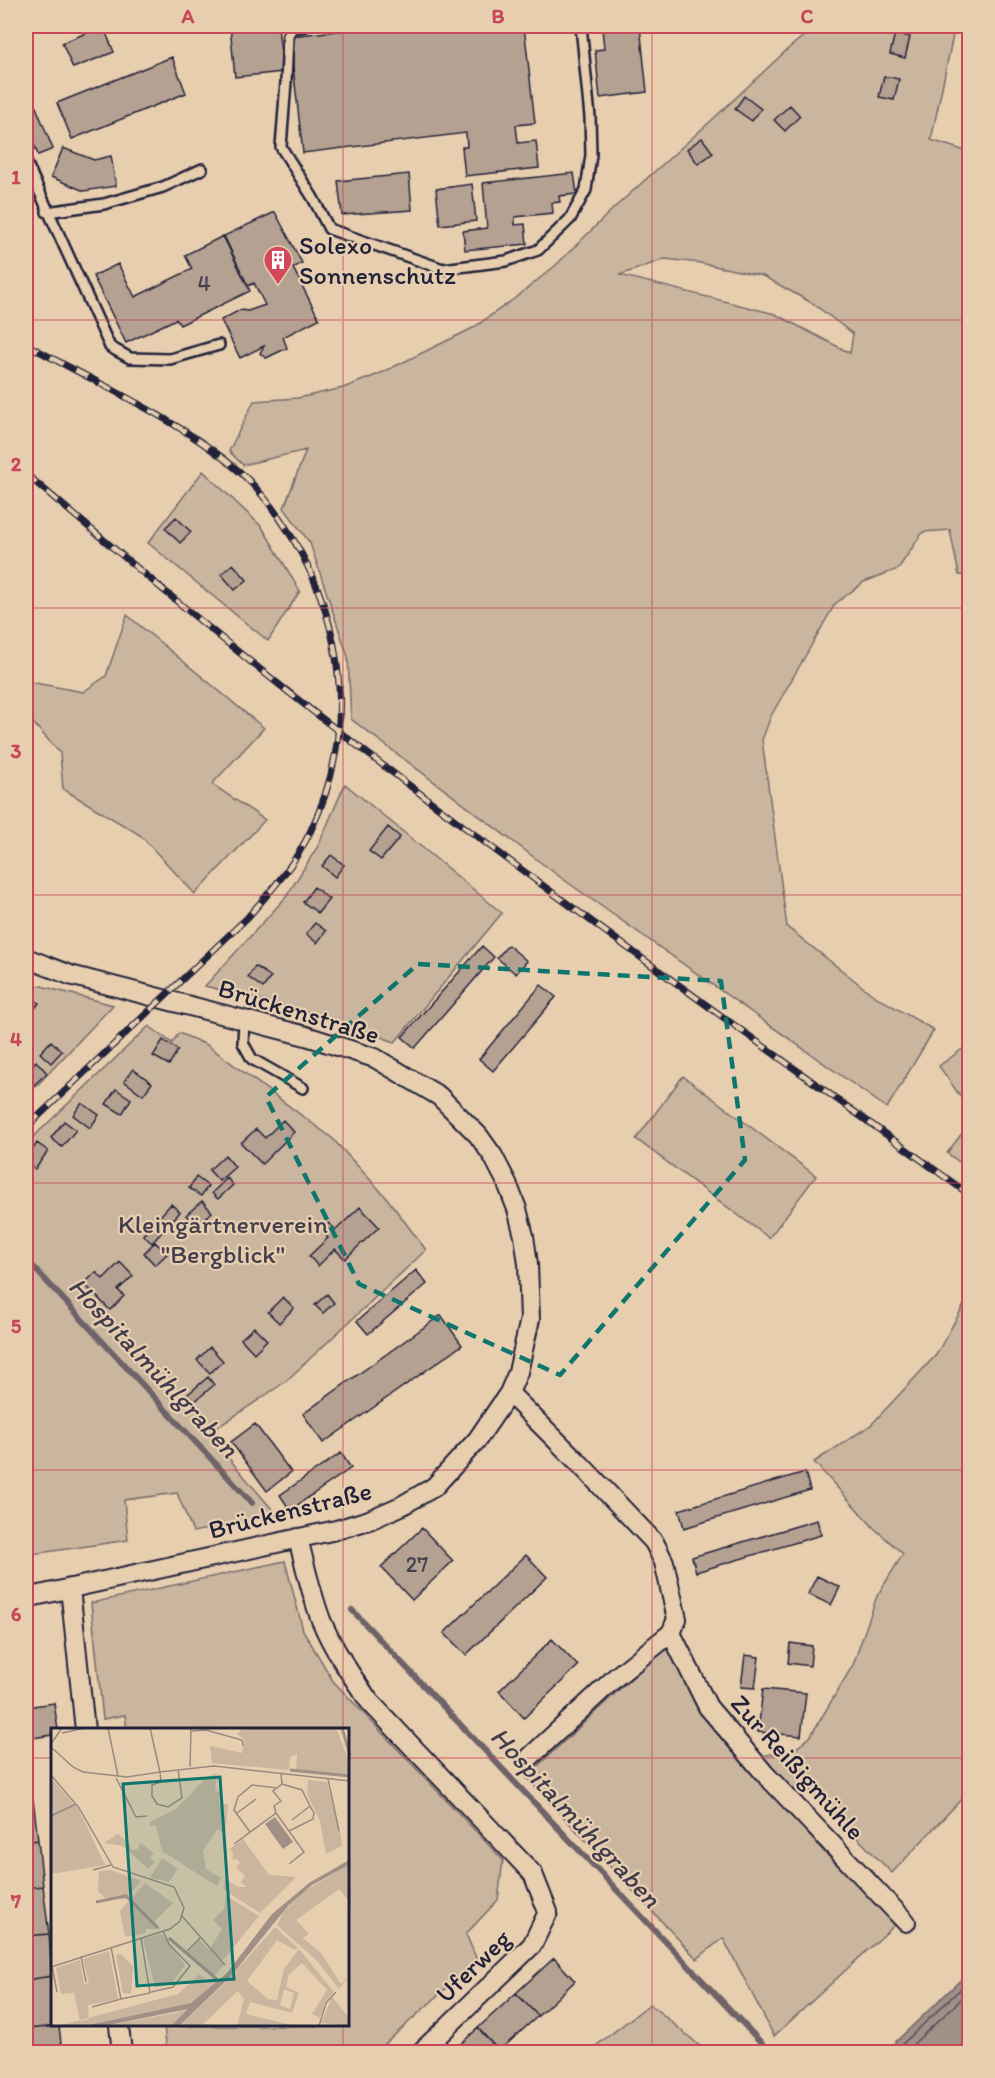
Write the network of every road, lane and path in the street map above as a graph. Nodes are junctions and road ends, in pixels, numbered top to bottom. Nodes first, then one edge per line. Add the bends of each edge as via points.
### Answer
1 (304, 26) edge
2 (581, 26) edge
3 (27, 166) edge
4 (202, 169) dead end
5 (47, 212) junction
6 (219, 345) dead end
7 (26, 958) edge
8 (244, 1020) junction
9 (303, 1088) dead end
10 (509, 1393) junction
11 (298, 1538) junction
12 (70, 1588) junction
13 (26, 1598) edge
14 (671, 1634) junction
15 (85, 1728) edge
16 (530, 1757) dead end
17 (906, 1922) dead end
18 (119, 2027) edge
19 (122, 2052) edge
20 (421, 2052) edge

1 - 2 lane via 292,28 288,35 281,147 329,229 442,269 506,261 538,250 570,219 586,190 591,155
3 - 5 lane
4 - 5 lane via 163,187 105,204
5 - 6 lane via 110,347 130,358 170,359
7 - 8 street, Brückenstraße via 70,975
8 - 9 lane via 243,1043 252,1059
8 - 10 street, Brückenstraße via 375,1058 439,1096 493,1156 517,1209 531,1293 525,1347
10 - 11 street, Brückenstraße via 477,1440 434,1486 369,1520
10 - 14 street via 654,1542 664,1562 677,1619
11 - 12 street, Brückenstraße
11 - 20 street, Uferweg via 312,1594 344,1664 369,1701 532,1874 548,1912 532,1945
12 - 13 street, Brückenstraße
12 - 15 street
14 - 16 street via 616,1677
14 - 17 street, Zur Reißigmühle via 708,1707 765,1774
18 - 19 street

